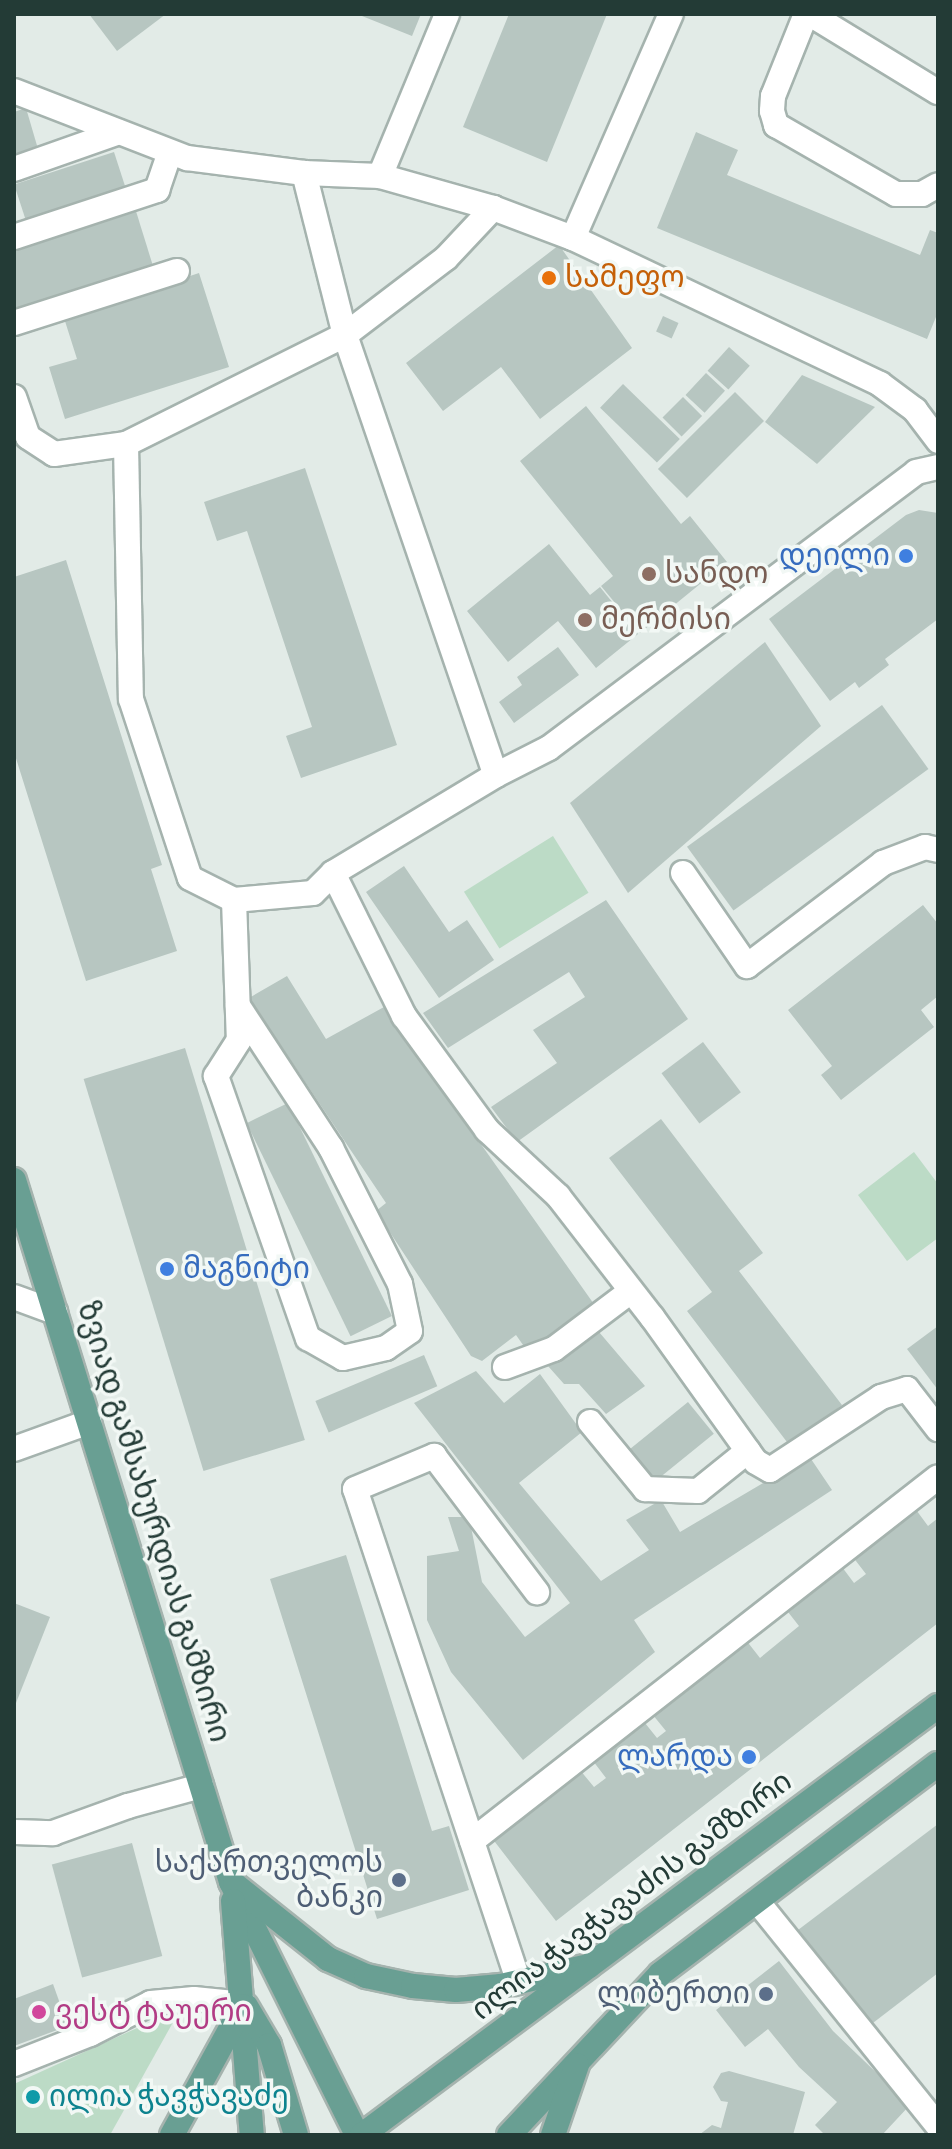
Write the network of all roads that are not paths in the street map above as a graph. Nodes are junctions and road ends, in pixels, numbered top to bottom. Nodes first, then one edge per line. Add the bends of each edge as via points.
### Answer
1 (447, 14) edge
2 (671, 14) edge
3 (808, 14) edge
4 (14, 91) edge
5 (938, 92) edge
6 (119, 132) junction
7 (170, 152) junction
8 (14, 169) edge
9 (304, 173) junction
10 (380, 176) junction
11 (938, 185) edge
12 (493, 208) junction
13 (14, 237) edge
14 (573, 238) junction
15 (177, 271) dead end
16 (14, 323) edge
17 (345, 335) junction
18 (14, 397) edge
19 (938, 441) edge
20 (126, 444) junction
21 (938, 467) edge
22 (496, 775) junction
23 (938, 850) edge
24 (333, 873) junction
25 (683, 873) dead end
26 (234, 900) junction
27 (238, 1006) junction
28 (14, 1180) edge
29 (631, 1291) junction
30 (14, 1297) edge
31 (55, 1312) junction
32 (505, 1367) dead end
33 (89, 1422) junction
34 (590, 1422) dead end
35 (938, 1429) edge
36 (14, 1449) edge
37 (748, 1451) junction
38 (938, 1477) edge
39 (537, 1592) dead end
40 (938, 1706) edge
41 (938, 1764) edge
42 (201, 1786) junction
43 (15, 1832) edge
44 (472, 1841) junction
45 (231, 1882) junction
46 (757, 1901) junction
47 (595, 1965) junction
48 (518, 1980) junction
49 (244, 2004) junction
50 (580, 2057) junction
51 (14, 2064) edge
52 (938, 2127) edge
53 (172, 2135) edge
54 (252, 2135) edge
55 (296, 2135) edge
56 (360, 2135) edge
57 (509, 2135) edge
58 (553, 2135) edge

1 - 10 street
2 - 14 street
3 - 5 street
3 - 11 street via 773,96 776,125 896,194 922,194
4 - 6 street
6 - 7 street
6 - 8 street
7 - 9 street
7 - 13 street via 157,190
9 - 10 street
9 - 17 street
10 - 12 street
12 - 14 street
12 - 17 street via 446,258
14 - 19 street via 880,384 915,410
15 - 16 street
17 - 20 street
17 - 22 street
18 - 20 street via 28,437 54,454
20 - 26 street via 131,699 190,878
21 - 22 street via 916,472 549,748
22 - 24 street
23 - 25 street via 925,847 883,863 747,966
24 - 26 street via 313,893
24 - 29 street via 404,1016 487,1130 558,1196
26 - 27 street
27 - 27 street via 239,1040 216,1076 308,1338 343,1358 386,1348 410,1331 400,1284 331,1148
28 - 31 main road, ზვიად გამსახურდიას გამზირი
29 - 32 street via 554,1349
29 - 37 street
30 - 31 street
31 - 33 main road, ზვიად გამსახურდიას გამზირი
33 - 36 street
33 - 42 main road, ზვიად გამსახურდიას გამზირი
34 - 37 street via 645,1489 698,1491
35 - 37 street via 907,1389 881,1397 770,1470
38 - 44 street
39 - 44 street via 434,1456 355,1489
40 - 47 main road, ილია ჭავჭავაძის გამზირი
41 - 46 main road
42 - 43 street via 53,1833
42 - 45 main road, ზვიად გამსახურდიას გამზირი
44 - 48 street
45 - 48 main road via 328,1959 366,1976 456,1990
45 - 49 main road, ზვიად გამსახურდიას გამზირი
45 - 56 main road, ზვიად გამსახურდიას გამზირი
46 - 50 main road via 660,1974
46 - 52 street
47 - 48 main road
47 - 56 main road, ილია ჭავჭავაძის გამზირი
49 - 51 street via 194,1999 151,2003
49 - 53 main road
49 - 54 main road
49 - 55 main road, ზვიად გამსახურდიას გამზირი via 269,2045
50 - 57 main road
50 - 58 main road

